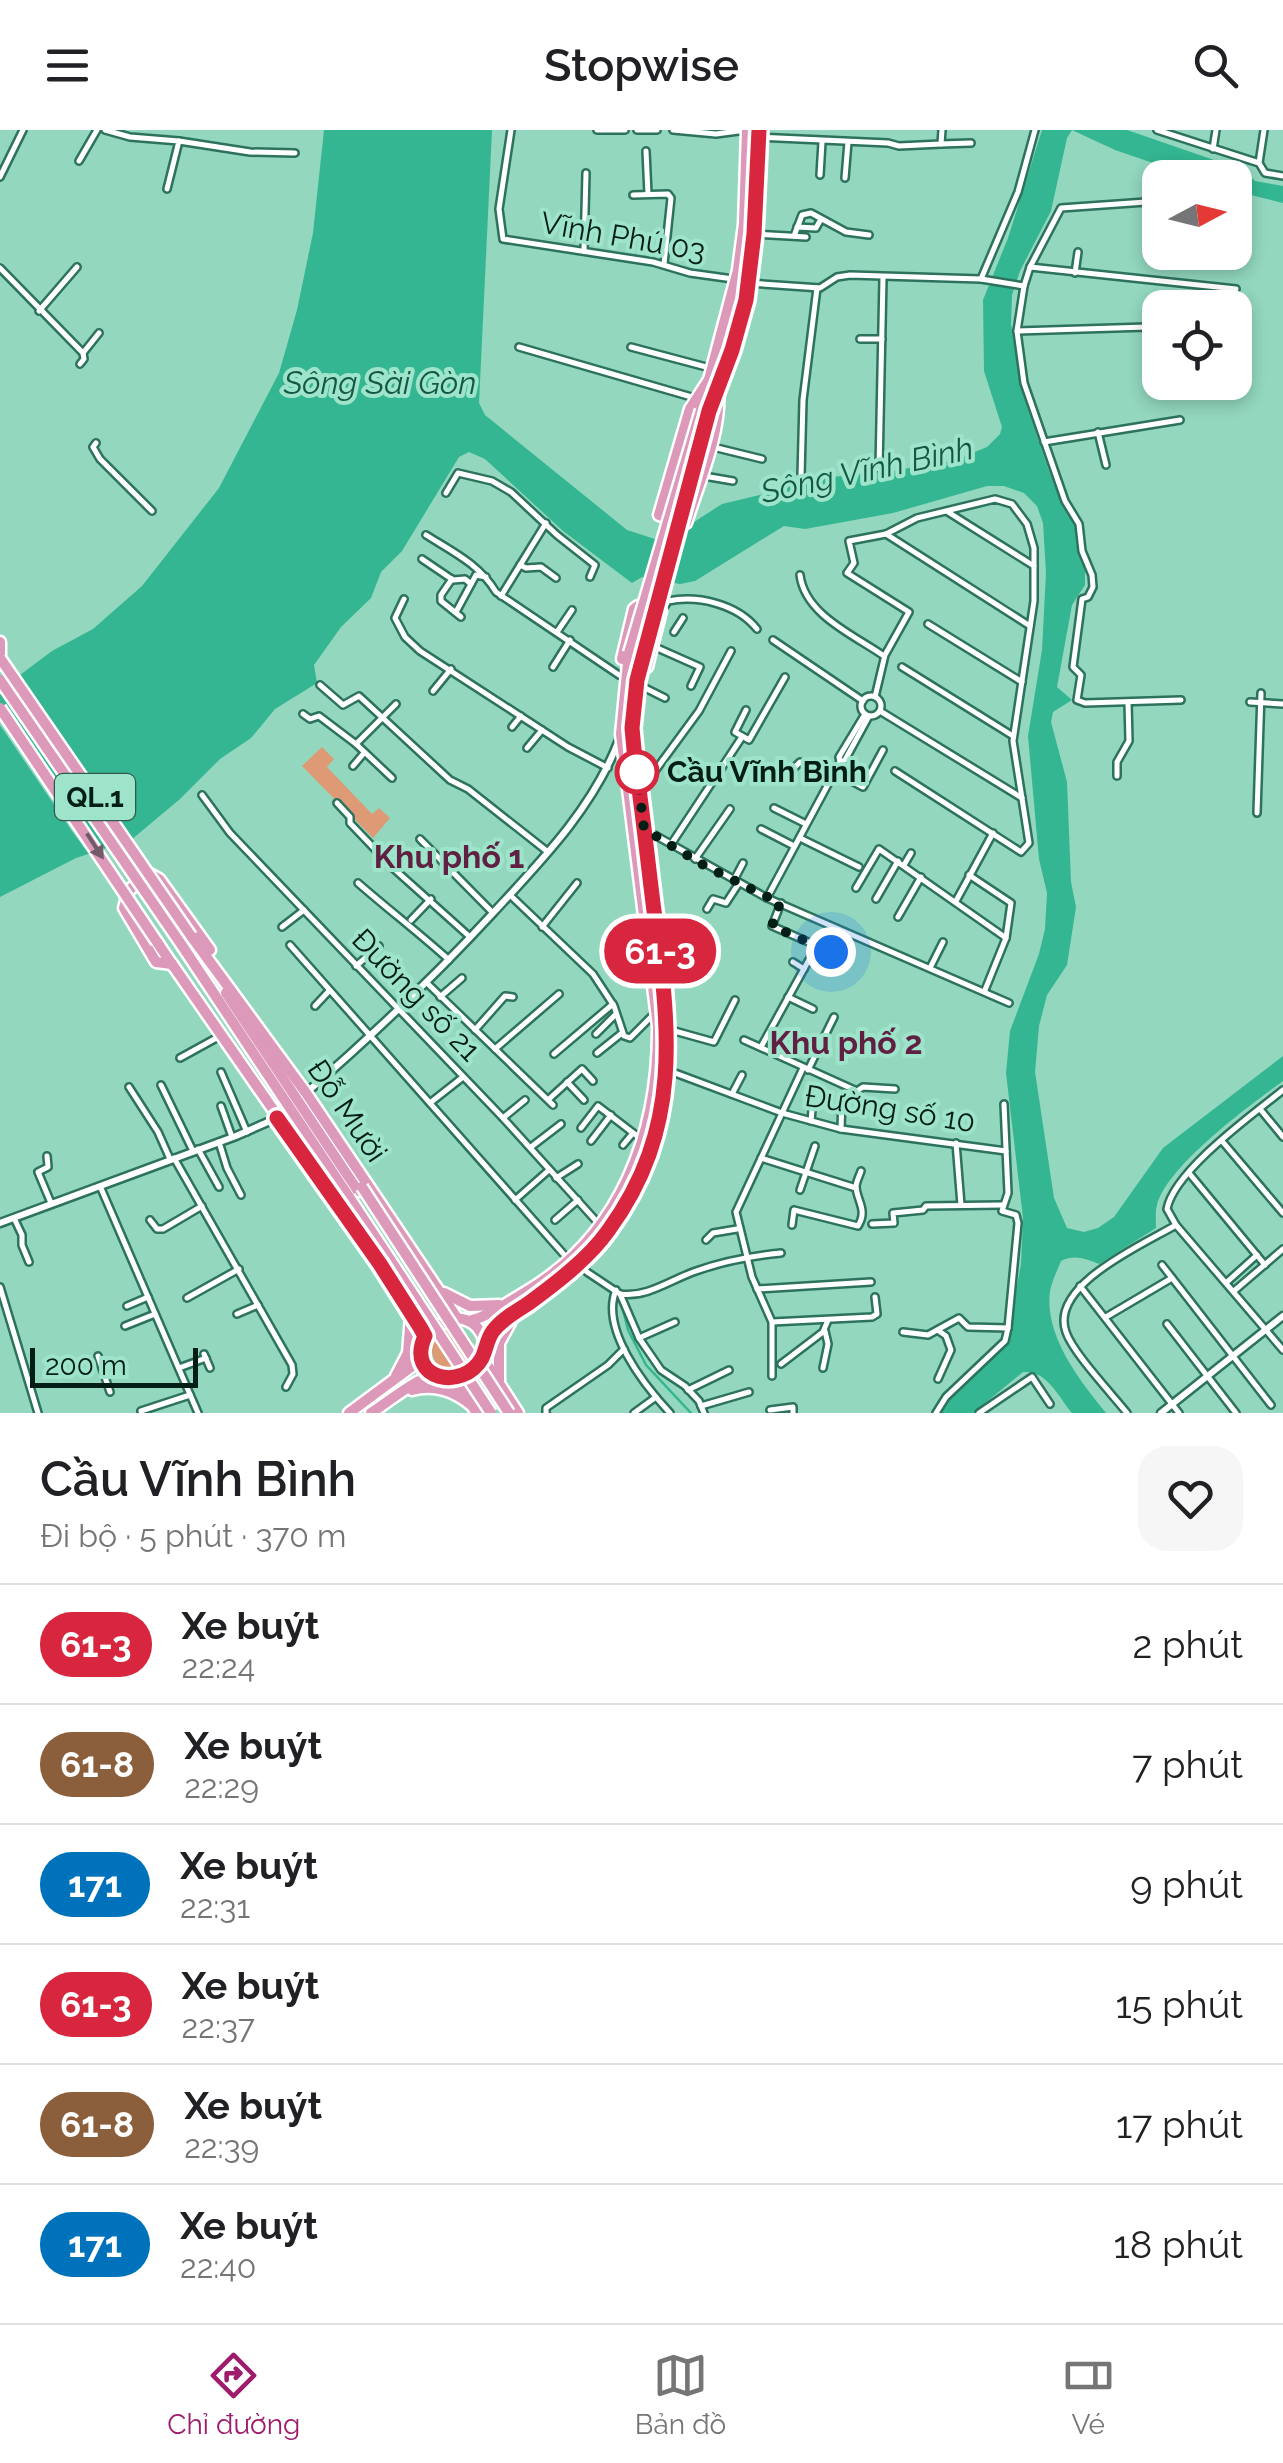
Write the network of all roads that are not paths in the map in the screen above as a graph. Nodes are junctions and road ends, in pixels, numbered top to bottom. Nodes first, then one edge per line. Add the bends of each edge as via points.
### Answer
1 (23, 130) edge
2 (97, 130) edge
3 (106, 130) edge
4 (510, 130) edge
5 (597, 130) edge
6 (625, 130) edge
7 (637, 130) edge
8 (657, 130) edge
9 (672, 130) edge
10 (747, 130) edge
11 (942, 130) edge
12 (969, 130) edge
13 (1035, 130) edge
14 (1157, 130) edge
15 (1216, 130) edge
16 (1264, 130) edge
17 (759, 134) edge
18 (1177, 134) edge
19 (179, 141) junction
20 (822, 142) junction
21 (848, 142) junction
22 (941, 144) junction
23 (1213, 149) junction
24 (646, 151) dead end
25 (295, 153) dead end
26 (79, 161) dead end
27 (1259, 163) junction
28 (586, 173) dead end
29 (820, 175) dead end
30 (1283, 176) edge
31 (0, 177) edge
32 (845, 178) dead end
33 (167, 189) dead end
34 (648, 194) junction
35 (633, 196) dead end
36 (1142, 202) edge
37 (822, 219) junction
38 (797, 228) junction
39 (754, 234) junction
40 (869, 235) dead end
41 (794, 236) junction
42 (806, 237) dead end
43 (584, 251) junction
44 (1078, 252) dead end
45 (664, 264) junction
46 (77, 267) dead end
47 (1030, 267) junction
48 (0, 268) edge
49 (1075, 273) junction
50 (883, 278) junction
51 (736, 279) junction
52 (982, 280) junction
53 (749, 282) junction
54 (1024, 286) junction
55 (817, 288) junction
56 (1236, 289) dead end
57 (40, 311) junction
58 (1142, 327) edge
59 (1017, 332) junction
60 (99, 333) dead end
61 (860, 339) dead end
62 (882, 339) junction
63 (519, 347) dead end
64 (631, 347) dead end
65 (83, 353) junction
66 (80, 364) dead end
67 (714, 378) junction
68 (695, 398) junction
69 (705, 410) junction
70 (1180, 420) dead end
71 (1098, 432) junction
72 (1044, 442) junction
73 (96, 444) dead end
74 (710, 446) junction
75 (762, 459) dead end
76 (1106, 466) dead end
77 (871, 468) dead end
78 (701, 476) junction
79 (801, 476) dead end
80 (733, 481) dead end
81 (446, 494) dead end
82 (152, 511) dead end
83 (946, 511) junction
84 (546, 523) junction
85 (886, 534) junction
86 (426, 535) dead end
87 (422, 559) dead end
88 (520, 564) junction
89 (1034, 566) junction
90 (800, 575) dead end
91 (486, 577) junction
92 (590, 577) dead end
93 (556, 578) dead end
94 (452, 579) junction
95 (471, 584) junction
96 (501, 596) junction
97 (404, 599) dead end
98 (572, 610) dead end
99 (661, 612) junction
100 (683, 618) dead end
101 (928, 624) dead end
102 (1030, 626) junction
103 (757, 629) dead end
104 (556, 632) junction
105 (674, 632) dead end
106 (570, 640) junction
107 (773, 640) dead end
108 (652, 645) junction
109 (731, 650) dead end
110 (1, 651) edge
111 (884, 656) junction
112 (902, 666) dead end
113 (553, 667) dead end
114 (0, 668) edge
115 (451, 669) junction
116 (619, 674) junction
117 (785, 676) dead end
118 (0, 680) edge
119 (1022, 682) junction
120 (320, 685) dead end
121 (691, 686) dead end
122 (643, 688) junction
123 (433, 691) dead end
124 (1261, 693) dead end
125 (875, 697) junction
126 (664, 698) dead end
127 (1180, 700) dead end
128 (862, 701) junction
129 (1128, 702) junction
130 (1250, 702) dead end
131 (1261, 702) junction
132 (396, 704) dead end
133 (1283, 704) edge
134 (0, 708) edge
135 (746, 710) dead end
136 (880, 711) junction
137 (303, 714) dead end
138 (867, 715) junction
139 (521, 716) junction
140 (380, 718) junction
141 (512, 728) dead end
142 (542, 730) junction
143 (625, 730) junction
144 (1014, 736) junction
145 (742, 737) junction
146 (356, 744) junction
147 (527, 748) dead end
148 (883, 750) dead end
149 (364, 753) junction
150 (353, 766) dead end
151 (608, 768) junction
152 (895, 771) dead end
153 (789, 773) dead end
154 (833, 776) junction
155 (1117, 776) dead end
156 (392, 778) dead end
157 (639, 791) junction
158 (202, 795) dead end
159 (1022, 798) junction
160 (337, 803) dead end
161 (774, 808) dead end
162 (730, 809) dead end
163 (1257, 813) dead end
164 (806, 824) junction
165 (644, 829) junction
166 (761, 829) dead end
167 (992, 833) junction
168 (800, 838) junction
169 (420, 839) dead end
170 (671, 844) junction
171 (795, 846) junction
172 (548, 852) junction
173 (911, 854) dead end
174 (695, 859) junction
175 (743, 862) dead end
176 (901, 863) junction
177 (859, 867) dead end
178 (969, 875) junction
179 (921, 877) junction
180 (736, 882) junction
181 (358, 883) dead end
182 (576, 883) dead end
183 (856, 888) dead end
184 (510, 895) junction
185 (767, 898) junction
186 (430, 899) junction
187 (876, 899) dead end
188 (956, 901) junction
189 (780, 903) junction
190 (708, 909) dead end
191 (304, 910) junction
192 (493, 913) junction
193 (898, 917) dead end
194 (411, 920) dead end
195 (282, 927) dead end
196 (542, 927) junction
197 (470, 938) junction
198 (1006, 938) junction
199 (186, 940) junction
200 (944, 942) dead end
201 (290, 945) dead end
202 (379, 946) dead end
203 (816, 947) junction
204 (831, 952) dead end
205 (449, 960) junction
206 (793, 962) dead end
207 (172, 964) junction
208 (356, 966) junction
209 (930, 967) junction
210 (804, 968) junction
211 (462, 978) dead end
212 (426, 983) junction
213 (985, 990) junction
214 (329, 991) junction
215 (559, 994) dead end
216 (440, 997) junction
217 (513, 997) dead end
218 (788, 998) junction
219 (735, 1000) dead end
220 (1009, 1002) dead end
221 (613, 1004) junction
222 (315, 1006) dead end
223 (813, 1008) dead end
224 (400, 1010) junction
225 (656, 1012) junction
226 (245, 1013) junction
227 (616, 1014) junction
228 (834, 1017) dead end
229 (668, 1029) junction
230 (474, 1030) junction
231 (622, 1033) junction
232 (596, 1034) dead end
233 (220, 1036) junction
234 (372, 1038) junction
235 (744, 1040) dead end
236 (761, 1048) junction
237 (494, 1049) junction
238 (597, 1053) dead end
239 (554, 1054) dead end
240 (180, 1058) dead end
241 (594, 1067) dead end
242 (805, 1069) junction
243 (668, 1070) junction
244 (220, 1072) dead end
245 (586, 1074) junction
246 (742, 1075) dead end
247 (464, 1076) junction
248 (593, 1081) dead end
249 (567, 1082) junction
250 (161, 1085) dead end
251 (129, 1087) dead end
252 (814, 1088) dead end
253 (895, 1089) dead end
254 (1283, 1090) edge
255 (732, 1095) junction
256 (842, 1098) dead end
257 (525, 1100) dead end
258 (584, 1100) dead end
259 (267, 1102) junction
260 (430, 1104) junction
261 (1004, 1104) dead end
262 (293, 1105) junction
263 (221, 1106) dead end
264 (1260, 1109) junction
265 (782, 1113) junction
266 (611, 1116) junction
267 (504, 1118) junction
268 (811, 1121) junction
269 (561, 1124) dead end
270 (581, 1128) dead end
271 (841, 1129) junction
272 (247, 1132) junction
273 (632, 1133) junction
274 (1283, 1137) edge
275 (232, 1138) junction
276 (591, 1141) dead end
277 (643, 1141) junction
278 (1222, 1141) junction
279 (219, 1142) junction
280 (956, 1142) junction
281 (623, 1145) dead end
282 (815, 1146) dead end
283 (531, 1147) junction
284 (196, 1150) junction
285 (1006, 1151) junction
286 (48, 1156) dead end
287 (761, 1158) junction
288 (172, 1159) junction
289 (578, 1164) dead end
290 (549, 1170) junction
291 (861, 1171) dead end
292 (806, 1173) junction
293 (1189, 1173) junction
294 (556, 1178) junction
295 (100, 1186) junction
296 (219, 1187) dead end
297 (856, 1188) junction
298 (800, 1190) dead end
299 (353, 1194) junction
300 (241, 1195) dead end
301 (514, 1200) junction
302 (578, 1200) junction
303 (51, 1204) junction
304 (961, 1205) junction
305 (202, 1206) junction
306 (1002, 1206) junction
307 (1283, 1212) edge
308 (14, 1218) junction
309 (150, 1220) dead end
310 (555, 1220) dead end
311 (0, 1223) edge
312 (872, 1224) dead end
313 (600, 1225) junction
314 (792, 1225) dead end
315 (1176, 1225) junction
316 (738, 1229) junction
317 (706, 1240) dead end
318 (1283, 1250) edge
319 (782, 1254) dead end
320 (1257, 1255) junction
321 (745, 1256) junction
322 (570, 1260) junction
323 (29, 1262) dead end
324 (1162, 1265) dead end
325 (1265, 1265) junction
326 (239, 1269) junction
327 (1172, 1278) junction
328 (870, 1282) dead end
329 (1227, 1282) junction
330 (436, 1286) junction
331 (1080, 1286) junction
332 (0, 1287) edge
333 (757, 1289) junction
334 (1234, 1291) junction
335 (618, 1292) junction
336 (875, 1296) dead end
337 (148, 1297) junction
338 (187, 1298) dead end
339 (447, 1304) junction
340 (258, 1305) junction
341 (127, 1306) dead end
342 (501, 1306) junction
343 (523, 1307) junction
344 (411, 1312) junction
345 (155, 1314) junction
346 (237, 1314) dead end
347 (1283, 1316) edge
348 (1105, 1318) junction
349 (463, 1319) junction
350 (828, 1320) junction
351 (675, 1322) dead end
352 (772, 1322) junction
353 (1167, 1324) dead end
354 (125, 1326) dead end
355 (1008, 1328) junction
356 (824, 1329) junction
357 (1266, 1330) junction
358 (939, 1331) junction
359 (422, 1332) junction
360 (903, 1332) dead end
361 (639, 1338) junction
362 (624, 1349) junction
363 (1283, 1350) edge
364 (420, 1354) junction
365 (98, 1356) dead end
366 (485, 1357) junction
367 (1234, 1358) junction
368 (781, 1364) dead end
369 (179, 1368) junction
370 (210, 1368) dead end
371 (823, 1368) dead end
372 (729, 1370) dead end
373 (772, 1376) dead end
374 (1208, 1378) junction
375 (938, 1379) dead end
376 (393, 1381) junction
377 (452, 1381) junction
378 (499, 1382) junction
379 (286, 1387) dead end
380 (688, 1390) junction
381 (110, 1392) dead end
382 (402, 1392) junction
383 (749, 1392) dead end
384 (190, 1395) junction
385 (656, 1397) junction
386 (1050, 1404) dead end
387 (1172, 1405) junction
388 (1272, 1405) dead end
389 (474, 1409) edge
390 (703, 1410) edge
391 (770, 1410) dead end
392 (141, 1411) edge
393 (38, 1413) edge
394 (198, 1413) edge
395 (350, 1413) edge
396 (371, 1413) edge
397 (488, 1413) edge
398 (506, 1413) edge
399 (518, 1413) edge
400 (546, 1413) edge
401 (634, 1413) edge
402 (670, 1413) edge
403 (794, 1413) edge
404 (936, 1413) edge
405 (979, 1413) edge
406 (1127, 1413) edge
407 (1161, 1413) edge
408 (1179, 1413) edge
409 (1236, 1413) edge

1 - 31 street
2 - 26 street
3 - 19 street
4 - 43 street, Vĩnh Phú 03 via 499,210 503,239
5 - 6 street
7 - 8 street
9 - 10 street
10 - 51 highway
11 - 22 street
12 - 22 street via 970,142
13 - 52 street
14 - 18 street
15 - 23 street
16 - 27 street
17 - 20 street
17 - 39 highway
18 - 23 street
19 - 25 street
19 - 33 street
20 - 21 street
20 - 29 street
21 - 22 street
21 - 32 street
23 - 27 street
24 - 34 street
27 - 30 street via 1265,172
28 - 43 street
34 - 35 street
34 - 45 street via 671,198
36 - 47 street via 1061,208
37 - 38 street via 816,228
37 - 38 street via 802,215
37 - 40 street
38 - 41 street
39 - 41 street
39 - 53 highway
41 - 42 street
43 - 45 street, Vĩnh Phú 03
44 - 49 street
45 - 51 street, Vĩnh Phú 03
46 - 57 street
47 - 49 street
47 - 54 street
48 - 57 street
49 - 56 street
50 - 52 street
50 - 55 street via 844,275
50 - 62 street
51 - 67 highway
52 - 54 street
53 - 55 street
53 - 67 highway via 738,334
54 - 59 street
55 - 79 street
57 - 65 street
58 - 59 street
59 - 72 street via 1024,383
60 - 65 street
61 - 62 street
62 - 77 street via 880,468
63 - 68 street
64 - 67 street
65 - 66 street
67 - 68 highway
67 - 69 highway
67 - 74 highway via 718,408
68 - 78 highway via 659,514 686,524
69 - 143 highway, bridge
69 - 143 highway, bridge via 630,653
70 - 71 street
71 - 72 street
71 - 76 street
72 - 129 street via 1092,574 1093,588 1079,604 1073,667 1081,674 1078,700
73 - 82 street via 100,459
74 - 75 street
74 - 78 highway
78 - 80 street
81 - 84 street via 458,473 492,481
83 - 85 street
83 - 89 street
83 - 89 street via 996,499 1012,504 1031,534
84 - 88 street
84 - 92 street via 596,566
85 - 102 street
85 - 111 street via 849,540 854,563 847,571 909,612
86 - 91 street
87 - 94 street
88 - 93 street
88 - 96 street
89 - 102 street
90 - 111 street via 814,608
91 - 95 street via 476,575
91 - 96 street
94 - 95 street
94 - 95 street via 441,596 458,614
96 - 104 street
97 - 115 street via 395,618 405,637
98 - 104 street
99 - 103 street via 668,601 700,598
99 - 108 highway
99 - 116 highway via 634,609
100 - 105 street
101 - 119 street
102 - 119 street
104 - 106 street
106 - 113 street
106 - 116 street
107 - 128 street
108 - 121 street via 700,667
108 - 122 highway
109 - 157 street via 698,711
110 - 199 highway, QL.1, bridge
111 - 125 street
112 - 144 street
114 - 199 highway, QL.1, bridge
115 - 123 street
115 - 139 street
116 - 143 highway
117 - 145 street via 749,740
118 - 199 highway, QL.1, bridge
119 - 144 street
120 - 140 street via 343,706 360,696
122 - 126 street
122 - 143 highway via 639,720
124 - 131 street
125 - 128 street
125 - 136 street
127 - 129 street
128 - 138 street
129 - 155 street via 1129,742
130 - 131 street
131 - 133 street
131 - 163 street
132 - 140 street
134 -> 207 highway, Đỗ Mười / QL.1, bridge
135 - 145 street via 735,728
136 - 138 street
136 - 159 street
137 - 146 street via 310,720 319,716
138 - 154 street
139 - 141 street
139 - 142 street
140 - 146 street
140 - 172 street
142 - 147 street
142 - 151 street
143 - 151 street
143 - 157 highway
143 - 225 highway
144 - 159 street
145 - 170 street
146 - 149 street
148 - 154 street via 863,786
149 - 150 street
149 - 156 street
151 - 172 street
152 - 167 street
153 - 154 street via 800,762
154 - 164 street
157 - 165 highway
158 - 191 street, Đường số 21
159 - 167 street via 1027,846 1020,852
160 - 186 street via 393,868
161 - 164 street
162 - 174 street
164 - 168 street
165 - 170 street
165 - 229 highway
166 - 171 street
167 - 178 street
168 - 171 street
168 - 177 street
169 - 192 street
170 - 174 street
171 - 185 street
172 - 184 street
173 - 176 street
174 - 180 street
175 - 180 street
176 - 179 street
176 - 183 street via 878,849
176 - 187 street
178 - 188 street
178 - 198 street via 1011,903
179 - 188 street
179 - 193 street
180 - 185 street
180 - 190 street via 726,903 713,899
181 - 205 street
182 - 196 street
184 - 192 street
184 - 196 street
185 - 189 street
186 - 194 street
186 - 197 street
188 - 198 street
189 - 203 street via 770,924
189 - 209 street
191 - 195 street
191 - 208 street, Đường số 21
192 - 197 street
196 - 221 street via 593,974
197 - 205 street
198 - 213 street
199 - 226 highway, Đỗ Mười / QL.1
199 - 262 highway, Đỗ Mười / QL.1
200 - 209 street
201 - 214 street
202 - 208 street
203 - 204 street
203 - 210 street
205 - 212 street
206 - 210 street
207 - 226 highway, QL.1 via 156,962 126,914 125,897 144,876 152,874 211,952 240,992
207 - 233 highway, Đỗ Mười / QL.1
207 - 259 highway, Đỗ Mười / QL.1
208 - 224 street, Đường số 21
209 - 213 street
210 - 218 street
211 - 216 street
212 - 216 street
212 - 224 street
213 - 220 street
214 - 222 street
214 - 234 street
215 - 237 street
216 - 230 street
217 - 230 street via 505,996
218 - 223 street
218 - 236 street
219 - 229 street via 714,1042
221 - 227 street
221 - 239 street
224 - 234 street
224 - 247 street, Đường số 21
225 - 231 street via 630,1038
225 - 277 highway via 658,1071
226 - 262 highway, Đỗ Mười / QL.1
226 - 262 highway, Đỗ Mười / QL.1 via 258,1025
227 - 231 street
227 - 232 street
228 - 242 street
229 - 243 highway
230 - 237 street
231 - 238 street
233 - 240 street
233 - 259 highway, Đỗ Mười / QL.1
234 - 260 street
234 - 262 street
235 - 236 street
236 - 242 street
237 - 249 street via 550,1102
241 - 245 street
242 - 253 street via 857,1091
242 - 265 street
243 - 255 street, Đường số 10
243 - 322 highway via 642,1174 605,1236
244 - 272 street
245 - 248 street
245 - 249 street via 582,1069
246 - 255 street
247 - 260 street
247 - 267 street, Đường số 21
249 - 258 street
250 - 284 street
251 - 288 street
252 - 268 street
254 - 264 street
255 - 265 street, Đường số 10
256 - 271 street
257 - 267 street
259 - 262 highway, Đỗ Mười / QL.1
260 - 301 street
261 - 285 street, Đường số 10
262 - 272 street
262 - 299 highway, Đỗ Mười / QL.1
262 - 330 highway, Đỗ Mười / QL.1
262 - 344 highway, Đỗ Mười / QL.1
263 - 275 street
264 - 274 street
264 - 278 street
265 - 268 street, Đường số 10
265 - 287 street
266 - 270 street via 598,1106
266 - 273 street
266 - 276 street
267 - 283 street, Đường số 21
268 - 271 street, Đường số 10
269 - 283 street
271 - 280 street, Đường số 10
272 - 275 street
273 - 277 street
273 - 281 street
275 - 279 street
277 - 313 highway via 634,1170
278 - 293 street
278 - 307 street
279 - 284 street
279 - 300 street
280 - 285 street, Đường số 10
280 - 304 street
282 - 292 street
283 - 290 street, Đường số 21
284 - 288 street
284 - 296 street
285 - 306 street via 1008,1193
286 - 303 street via 48,1166 38,1172
287 - 292 street
287 - 316 street via 736,1212
288 - 295 street
288 - 305 street
289 - 294 street
290 - 294 street, Đường số 21
290 - 301 street
291 - 297 street
292 - 297 street
292 - 298 street
293 - 315 street via 1168,1199
293 - 320 street
294 - 302 street, Đường số 21
295 - 303 street
295 - 337 street
297 - 314 street via 858,1226 794,1210
299 - 397 highway, QL.1, bridge
299 - 398 highway, QL.1, bridge
301 - 322 street
302 - 310 street
302 - 313 street, Đường số 21
303 - 308 street
304 - 306 street
304 - 312 street via 893,1213 894,1224
305 - 309 street via 163,1229
305 - 326 street
306 - 355 street via 1018,1224
308 - 311 street
308 - 323 street
313 - 322 highway
315 - 329 street
315 - 331 street
316 - 317 street
316 - 321 street
318 - 325 street
319 - 321 street
320 - 325 street
320 - 329 street
321 - 333 street
321 - 335 street via 644,1293
322 - 335 street
322 - 342 highway
322 - 343 highway
324 - 327 street
325 - 334 street
326 - 338 street
326 - 340 street
327 - 348 street
327 - 367 street
328 - 333 street
329 - 334 street
330 - 339 highway, Đỗ Mười / QL.1
330 - 342 highway via 466,1305
331 - 348 street
331 - 406 street via 1066,1307 1067,1336
332 - 393 street
333 - 352 street
334 - 357 street
335 - 361 street
335 - 362 street via 611,1303
336 - 350 street via 878,1314
337 - 341 street
337 - 345 street
339 - 349 highway, Đỗ Mười / QL.1
339 - 359 highway via 424,1318
340 - 346 street
340 - 379 street via 292,1365
342 - 349 highway
343 - 366 highway via 494,1330
343 - 378 highway via 501,1338
344 - 359 highway, Đỗ Mười / QL.1
344 - 376 highway via 408,1353
345 - 354 street
345 - 369 street
347 - 357 street
348 - 387 street
349 - 359 highway
349 - 366 highway via 481,1332
350 - 352 street
350 - 356 street
351 - 361 street
352 - 373 street
353 - 374 street
355 - 358 street via 968,1326 959,1318
355 - 404 street via 1006,1341
356 - 368 street
356 - 371 street
357 - 363 street
357 - 367 street
358 - 360 street
358 - 375 street via 951,1350
359 - 364 highway
361 - 380 street via 661,1370
362 - 385 street
362 - 400 street
364 - 376 highway
364 - 377 highway via 427,1369
365 - 381 street
366 - 377 highway via 475,1382
366 - 378 highway
367 - 374 street
367 - 388 street
369 - 370 street via 205,1356
369 - 384 street
372 - 380 street
374 - 387 street
374 - 409 street
376 - 395 highway
377 - 382 highway via 421,1380
377 - 389 highway
378 - 399 highway
380 - 390 street
382 - 389 highway via 432,1388
382 - 396 highway
383 - 390 street
384 - 392 street
384 - 394 street
385 - 401 street
385 - 402 street
386 - 405 street via 1032,1377
387 - 407 street
387 - 408 street
391 - 403 street via 793,1407

